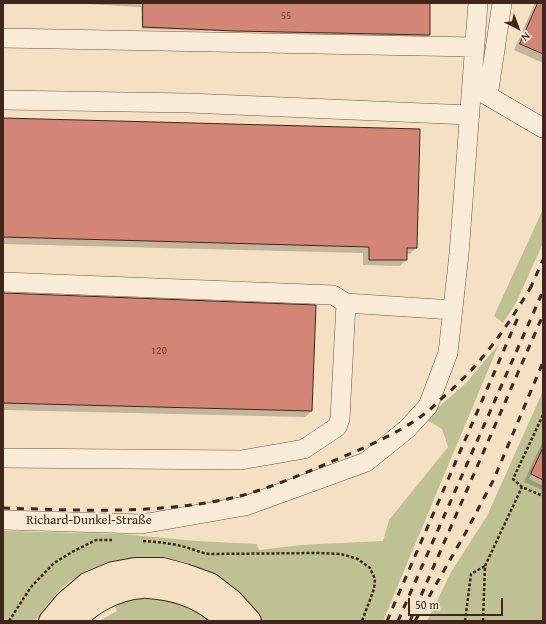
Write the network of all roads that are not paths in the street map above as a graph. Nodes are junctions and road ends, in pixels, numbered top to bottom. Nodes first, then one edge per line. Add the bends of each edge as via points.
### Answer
1 (478, 3) edge
2 (502, 3) edge
3 (10, 39) edge
4 (474, 47) junction
5 (472, 87) junction
6 (488, 96) junction
7 (3, 100) edge
8 (470, 115) junction
9 (543, 128) edge
10 (3, 282) edge
11 (346, 303) junction
12 (453, 310) junction
13 (3, 458) edge
14 (3, 520) edge
15 (50, 621) edge
16 (75, 621) edge
17 (226, 621) edge
18 (250, 621) edge

1 - 4 lane, Richard-Dunkel-Straße
2 - 6 lane
3 - 4 lane
4 - 5 lane, Richard-Dunkel-Straße
5 - 6 lane
5 - 8 lane, Richard-Dunkel-Straße
6 - 9 lane
7 - 8 lane via 189,103
8 - 12 lane, Richard-Dunkel-Straße
10 - 11 lane via 333,296
11 - 12 lane
11 - 13 lane via 338,427 304,449 241,460
12 - 14 lane, Richard-Dunkel-Straße via 448,353 428,406 407,429 366,462 245,506 142,524
15 - 18 highway via 66,602 87,584 113,573 135,569 162,569 210,584 232,601
16 - 17 highway via 98,600 143,587 183,593 202,601

